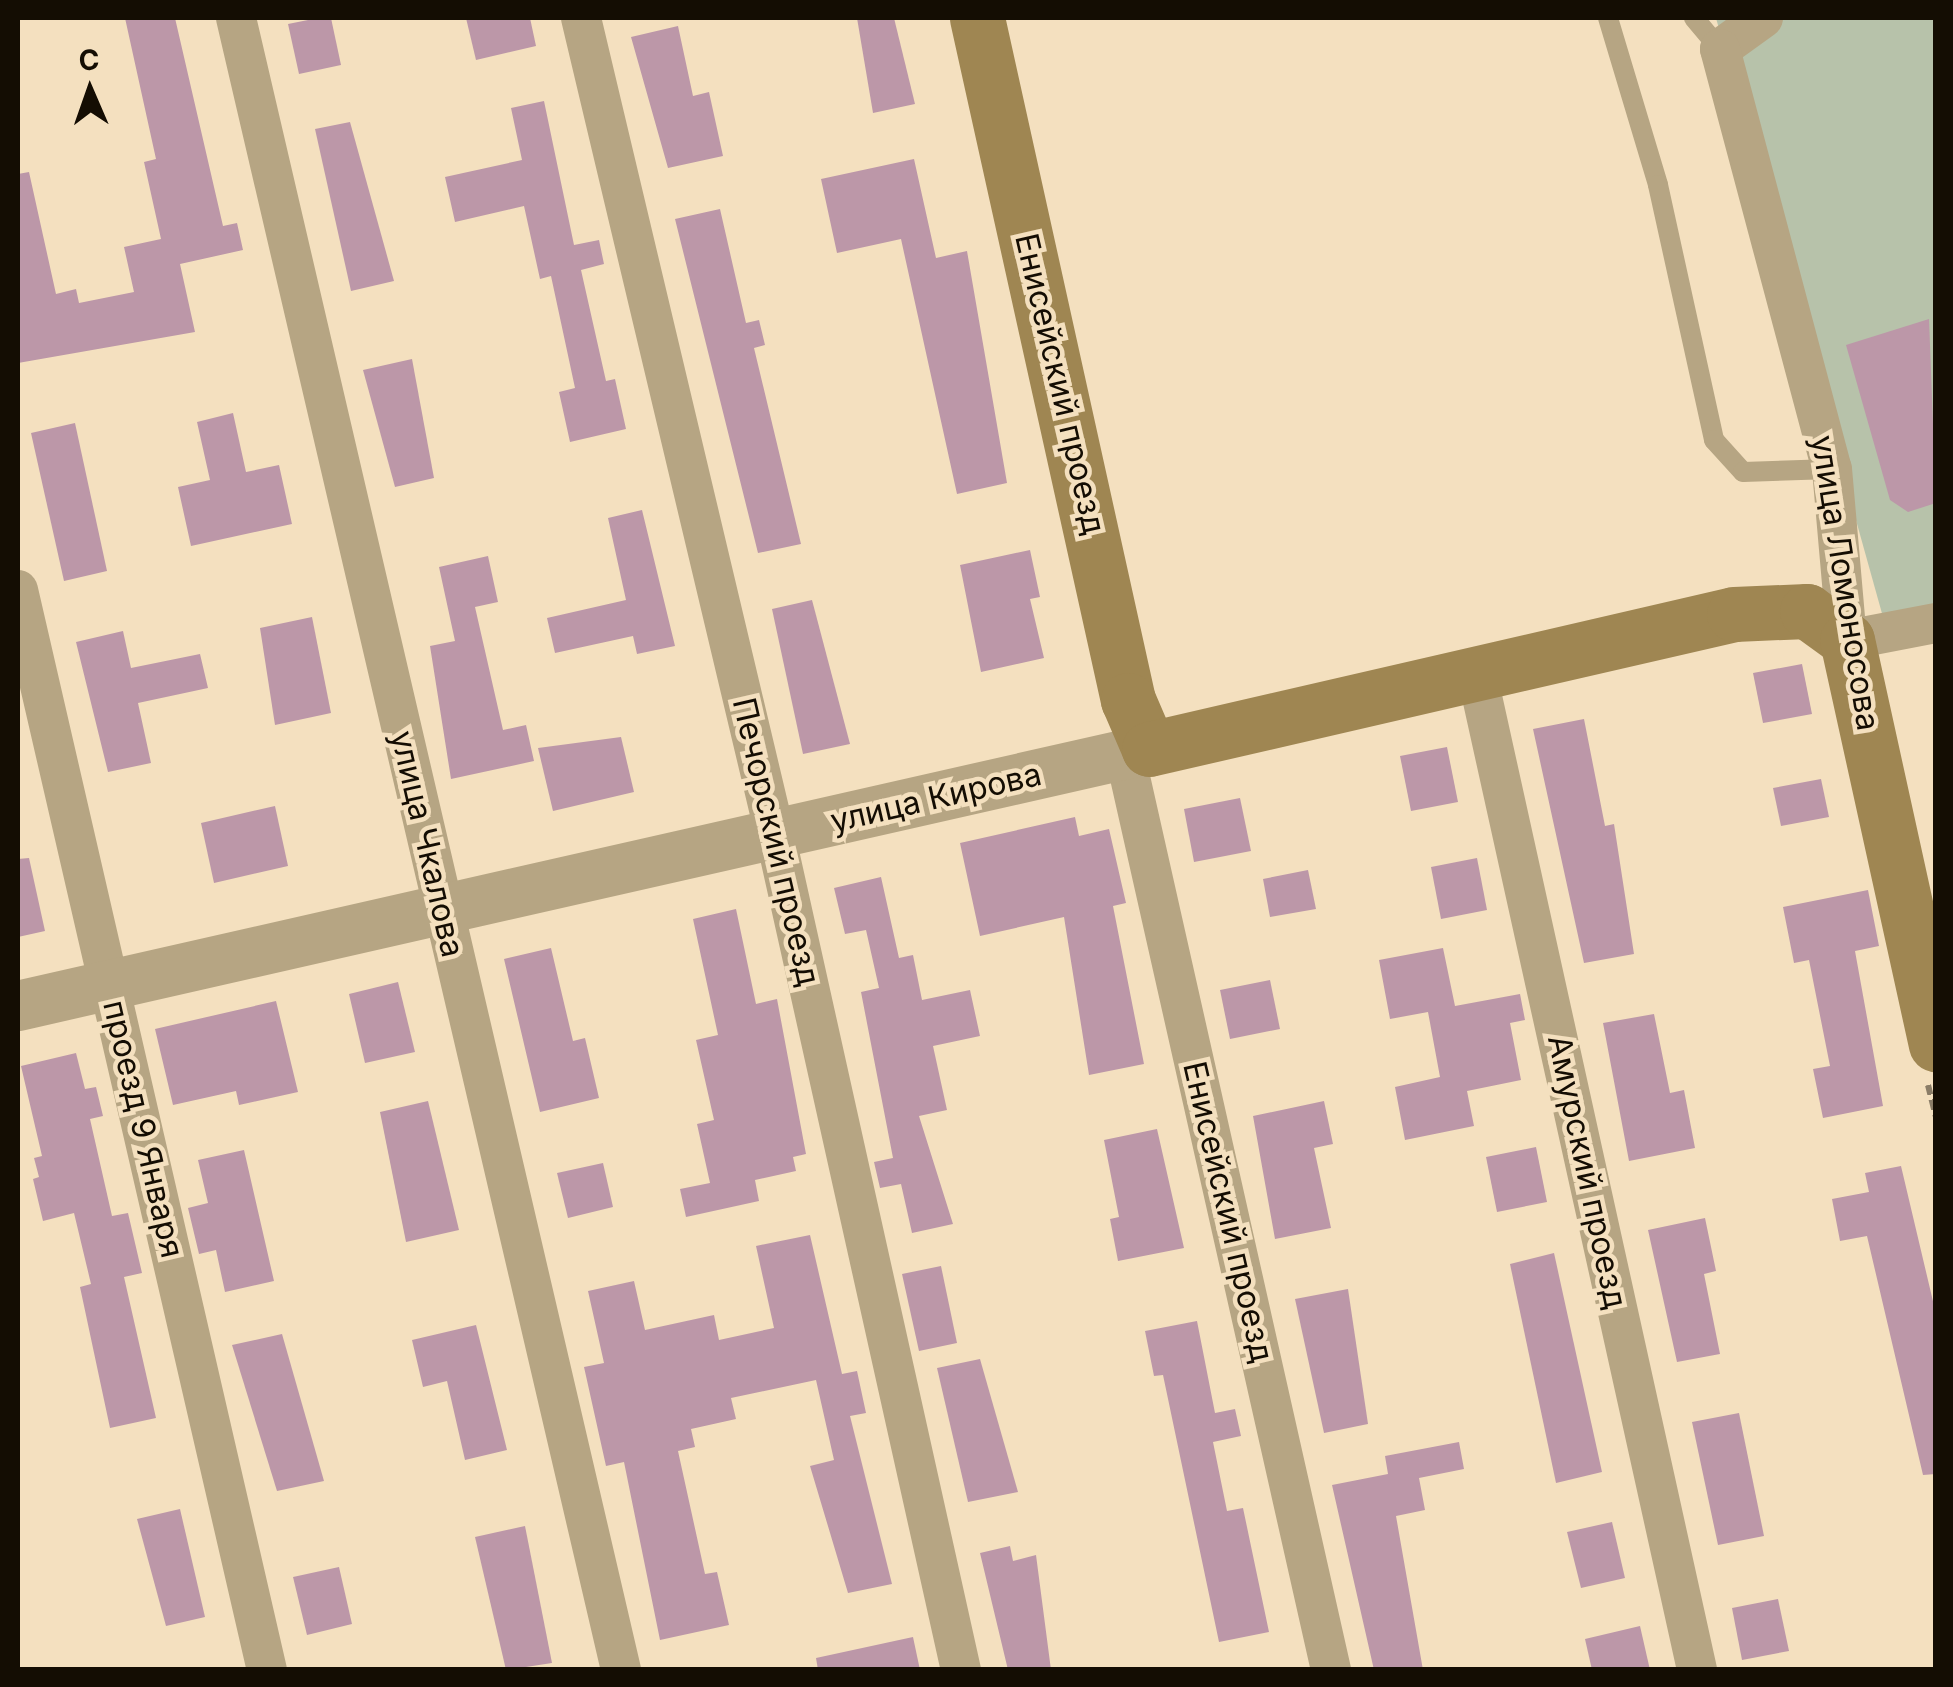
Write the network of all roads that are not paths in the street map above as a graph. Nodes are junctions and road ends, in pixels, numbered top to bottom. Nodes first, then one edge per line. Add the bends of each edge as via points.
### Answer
1 (236, 18) edge
2 (581, 18) edge
3 (977, 18) edge
4 (1608, 18) edge
5 (1694, 18) edge
6 (1762, 18) edge
7 (1720, 49) junction
8 (1832, 469) junction
9 (18, 590) edge
10 (1936, 623) edge
11 (1847, 640) junction
12 (1477, 674) junction
13 (1137, 752) junction
14 (775, 834) junction
15 (442, 910) junction
16 (110, 985) junction
17 (18, 1006) edge
18 (1936, 1044) edge
19 (268, 1670) edge
20 (620, 1670) edge
21 (961, 1670) edge
22 (1331, 1670) edge
23 (1697, 1670) edge

1 - 15 street, улица Чкалова
2 - 14 street, Печорский проезд
3 - 13 main road, Енисейский проезд
4 - 8 lane via 1658,185 1714,440 1743,472
5 - 7 lane, улица Ломоносова
6 - 7 street
7 - 8 street, улица Ломоносова
8 - 11 street, улица Ломоносова
9 - 16 street, проезд 9 Января
10 - 11 street
11 - 12 main road, улица Кирова via 1807,611 1779,608
11 - 18 main road, улица Ломоносова
12 - 13 main road, улица Кирова
12 - 23 street, Амурский проезд
13 - 14 street, улица Кирова
13 - 22 street, Енисейский проезд
14 - 15 street, улица Кирова
14 - 21 street, Печорский проезд
15 - 16 street, улица Кирова
15 - 20 street, улица Чкалова
16 - 17 street, улица Кирова
16 - 19 street, проезд 9 Января

